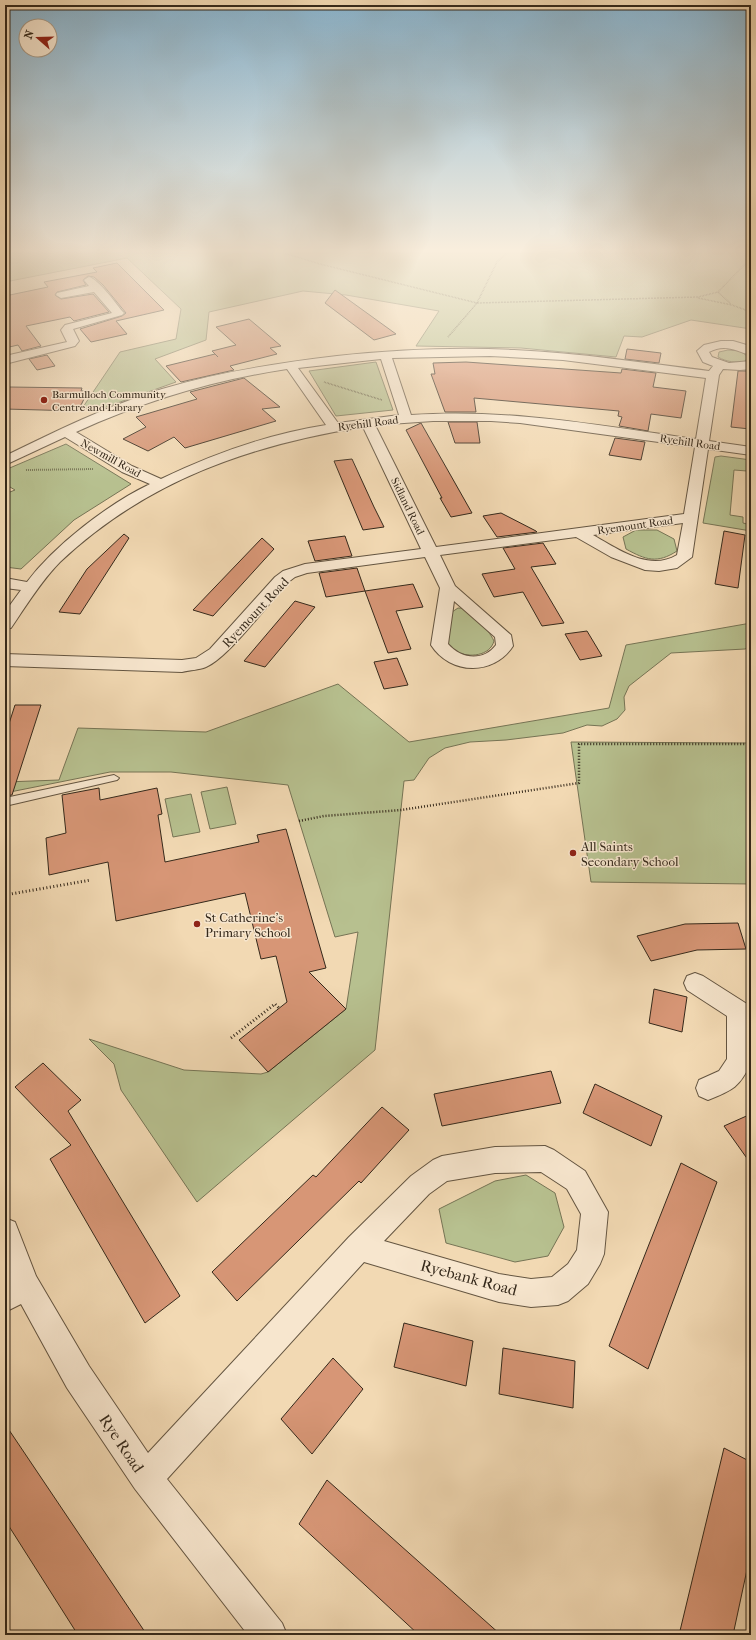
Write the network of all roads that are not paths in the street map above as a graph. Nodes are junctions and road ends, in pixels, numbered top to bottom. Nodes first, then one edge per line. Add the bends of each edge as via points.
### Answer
1 (67, 330) edge
2 (751, 350) edge
3 (384, 354) junction
4 (5, 360) edge
5 (751, 365) edge
6 (294, 369) junction
7 (716, 370) junction
8 (404, 412) junction
9 (368, 423) junction
10 (334, 427) junction
11 (64, 431) junction
12 (702, 444) junction
13 (751, 450) edge
14 (5, 460) edge
15 (159, 483) junction
16 (691, 517) junction
17 (578, 532) junction
18 (431, 553) junction
19 (5, 583) edge
20 (31, 587) junction
21 (448, 588) junction
22 (5, 624) edge
23 (5, 660) edge
24 (114, 778) dead end
25 (5, 802) edge
26 (695, 983) dead end
27 (745, 1009) edge
28 (708, 1088) dead end
29 (5, 1232) edge
30 (359, 1247) junction
31 (16, 1291) edge
32 (146, 1478) junction
33 (270, 1635) edge

1 - 4 street via 73,341 71,344
2 - 7 street via 730,344 711,345 704,351
3 - 6 street
3 - 7 street via 512,353
3 - 8 street
5 - 7 street
6 - 10 street
6 - 11 street via 247,371 166,392
7 - 12 street, Ryemount Road
8 - 9 street, Ryehill Road
8 - 12 street, Ryehill Road via 552,423
9 - 10 street, Ryehill Road
9 - 18 street, Sidland Road
10 - 15 street, Ryehill Road via 248,447 203,463
11 - 14 street
11 - 15 street, Newmill Road via 127,469
12 - 13 street, Ryehill Road
12 - 16 street, Ryemount Road
15 - 20 street, Ryehill Road via 127,501 80,536 54,560
16 - 17 street, Ryemount Road
16 - 17 street, Ryemount Road via 684,557 666,566 637,563
17 - 18 street, Ryemount Road
18 - 21 street, Sidland Road
18 - 23 street, Ryemount Road via 305,569 289,574 216,653 201,663 182,666
19 - 20 street
20 - 22 street
21 - 21 street, Sidland Road via 440,645 443,651 448,656 464,662 482,662 497,656 505,646 503,635
24 - 25 lane
26 - 27 street
27 - 28 street via 739,1062 728,1079
29 - 31 street, Rye Road
30 - 30 street, Ryebank Road via 420,1185 442,1170 495,1160 545,1159 576,1180 595,1212 590,1254 578,1274 558,1291 531,1293 499,1288
30 - 32 street, Ryebank Road
31 - 32 street, Rye Road
32 - 33 street, Rye Road

